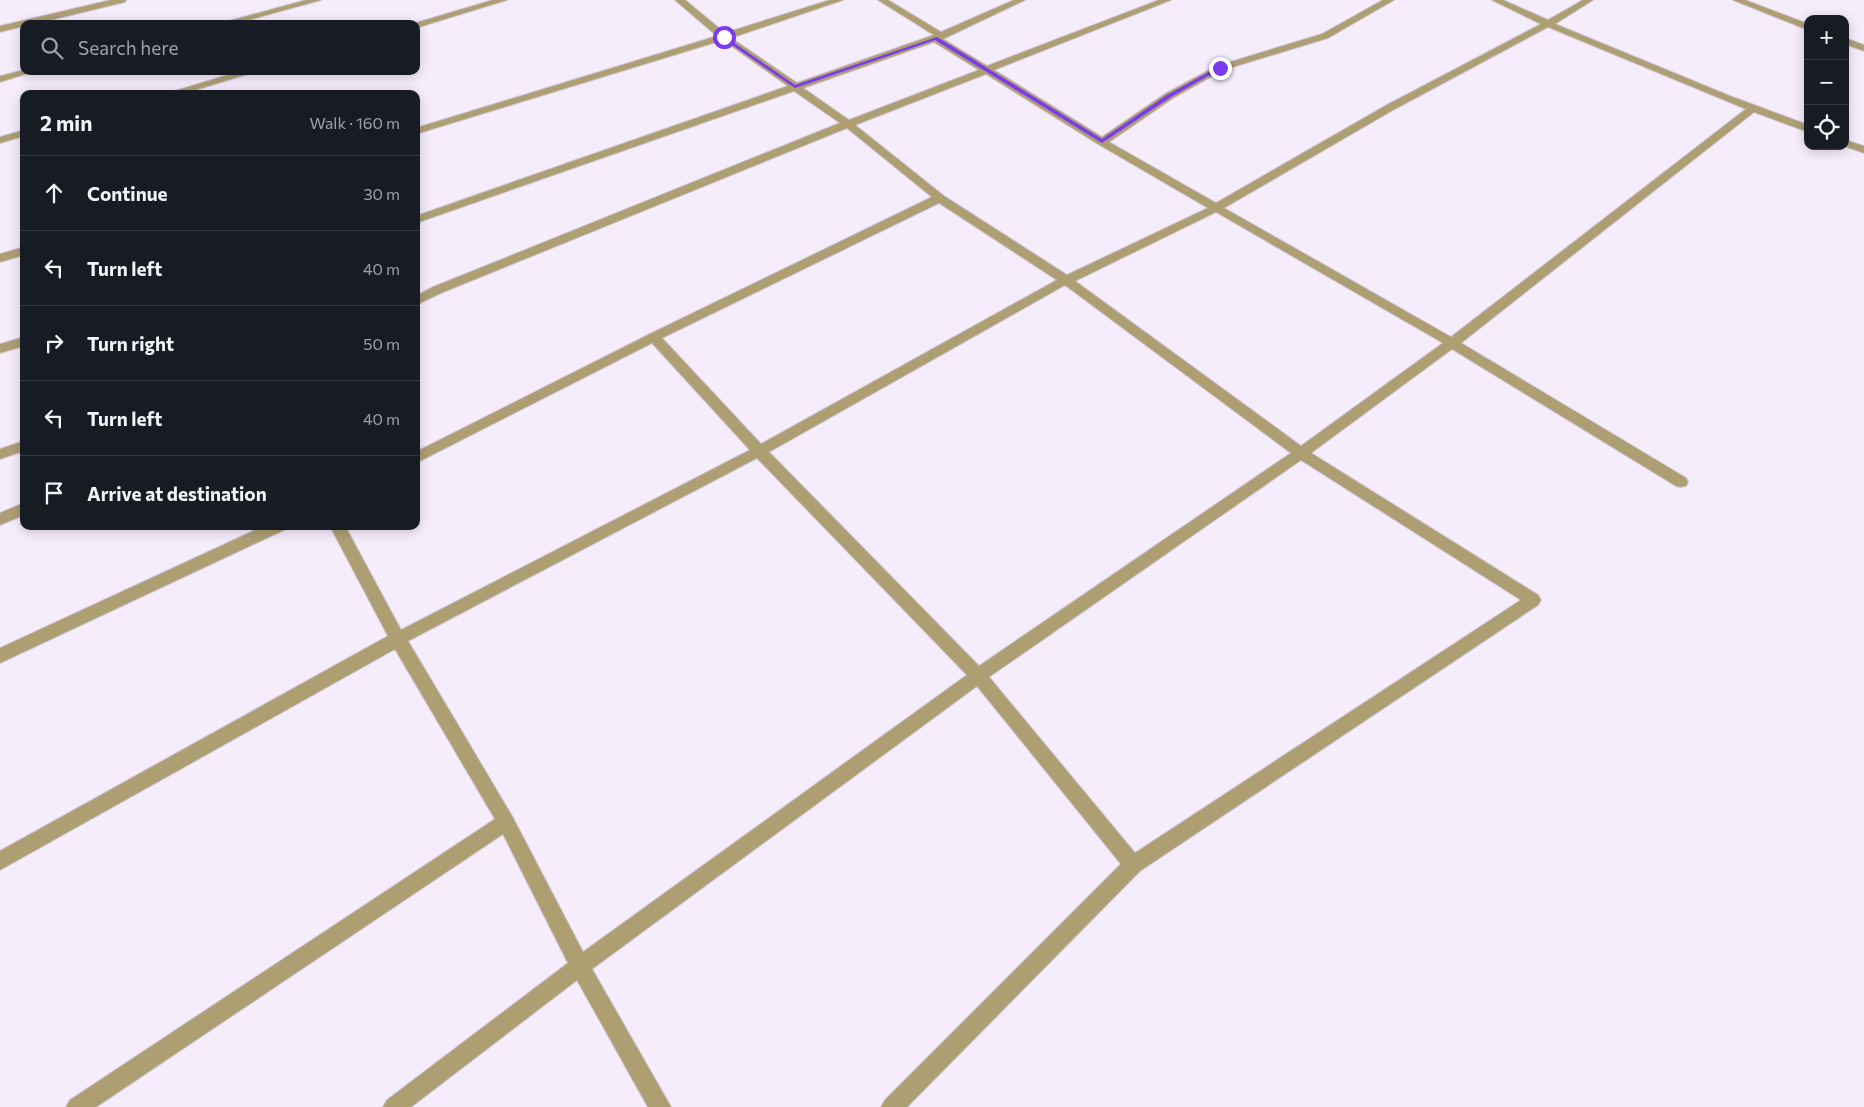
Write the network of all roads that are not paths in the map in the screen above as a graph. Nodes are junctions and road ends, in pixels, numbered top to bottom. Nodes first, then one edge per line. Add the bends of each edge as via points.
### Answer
1 (122, 0) edge
2 (317, 0) edge
3 (503, 0) edge
4 (679, 0) edge
5 (840, 0) edge
6 (882, 0) edge
7 (1021, 0) edge
8 (1168, 0) edge
9 (1390, 0) edge
10 (1496, 0) edge
11 (1589, 0) edge
12 (1737, 0) edge
13 (38, 20) edge
14 (238, 20) edge
15 (20, 24) edge
16 (420, 24) edge
17 (1548, 24) junction
18 (1804, 25) edge
19 (0, 29) edge
20 (724, 37) junction
21 (938, 37) junction
22 (1849, 42) edge
23 (1864, 48) edge
24 (987, 70) junction
25 (20, 74) edge
26 (239, 75) edge
27 (0, 79) edge
28 (795, 87) junction
29 (184, 90) edge
30 (1753, 108) junction
31 (848, 124) junction
32 (1804, 127) edge
33 (420, 130) edge
34 (20, 134) edge
35 (0, 140) edge
36 (1102, 142) junction
37 (1849, 144) edge
38 (1864, 150) edge
39 (940, 198) junction
40 (1216, 208) junction
41 (420, 219) edge
42 (20, 252) edge
43 (0, 258) edge
44 (1066, 280) junction
45 (420, 299) edge
46 (654, 337) junction
47 (20, 343) edge
48 (1452, 343) junction
49 (0, 349) edge
50 (20, 447) edge
51 (759, 451) junction
52 (1301, 453) junction
53 (0, 454) edge
54 (420, 456) edge
55 (1681, 482) dead end
56 (20, 511) edge
57 (0, 519) edge
58 (270, 530) edge
59 (339, 530) edge
60 (398, 639) junction
61 (0, 656) edge
62 (978, 676) junction
63 (506, 822) junction
64 (0, 861) edge
65 (1133, 866) junction
66 (580, 966) junction
67 (77, 1107) edge
68 (394, 1107) edge
69 (660, 1107) edge
70 (892, 1107) edge

1 - 13 street
2 - 14 street
3 - 16 street
4 - 20 street
5 - 20 street
6 - 21 street
7 - 21 street
8 - 24 street
9 - 36 street via 1325,36 1220,68 1169,96
10 - 17 street
11 - 17 street
12 - 18 street
15 - 19 street
17 - 30 street
17 - 40 street via 1389,108
20 - 28 street
20 - 33 street
21 - 24 street
21 - 28 street
22 - 23 street
24 - 31 street
24 - 36 street
25 - 27 street
26 - 29 street
28 - 31 street
28 - 41 street
30 - 32 street
30 - 48 street
31 - 39 street
31 - 45 street
34 - 35 street
36 - 40 street
37 - 38 street
39 - 44 street
39 - 46 street
40 - 44 street
40 - 48 street
42 - 43 street
44 - 51 street
44 - 52 street
46 - 51 street
46 - 54 street
47 - 49 street
48 - 52 street
48 - 55 street
50 - 53 street
51 - 60 street
51 - 62 street
52 - 62 street
52 - 65 street via 1533,600
56 - 57 street
58 - 61 street
59 - 60 street
60 - 63 street
60 - 64 street
62 - 65 street
62 - 66 street
63 - 66 street
63 - 67 street
65 - 70 street
66 - 68 street
66 - 69 street

